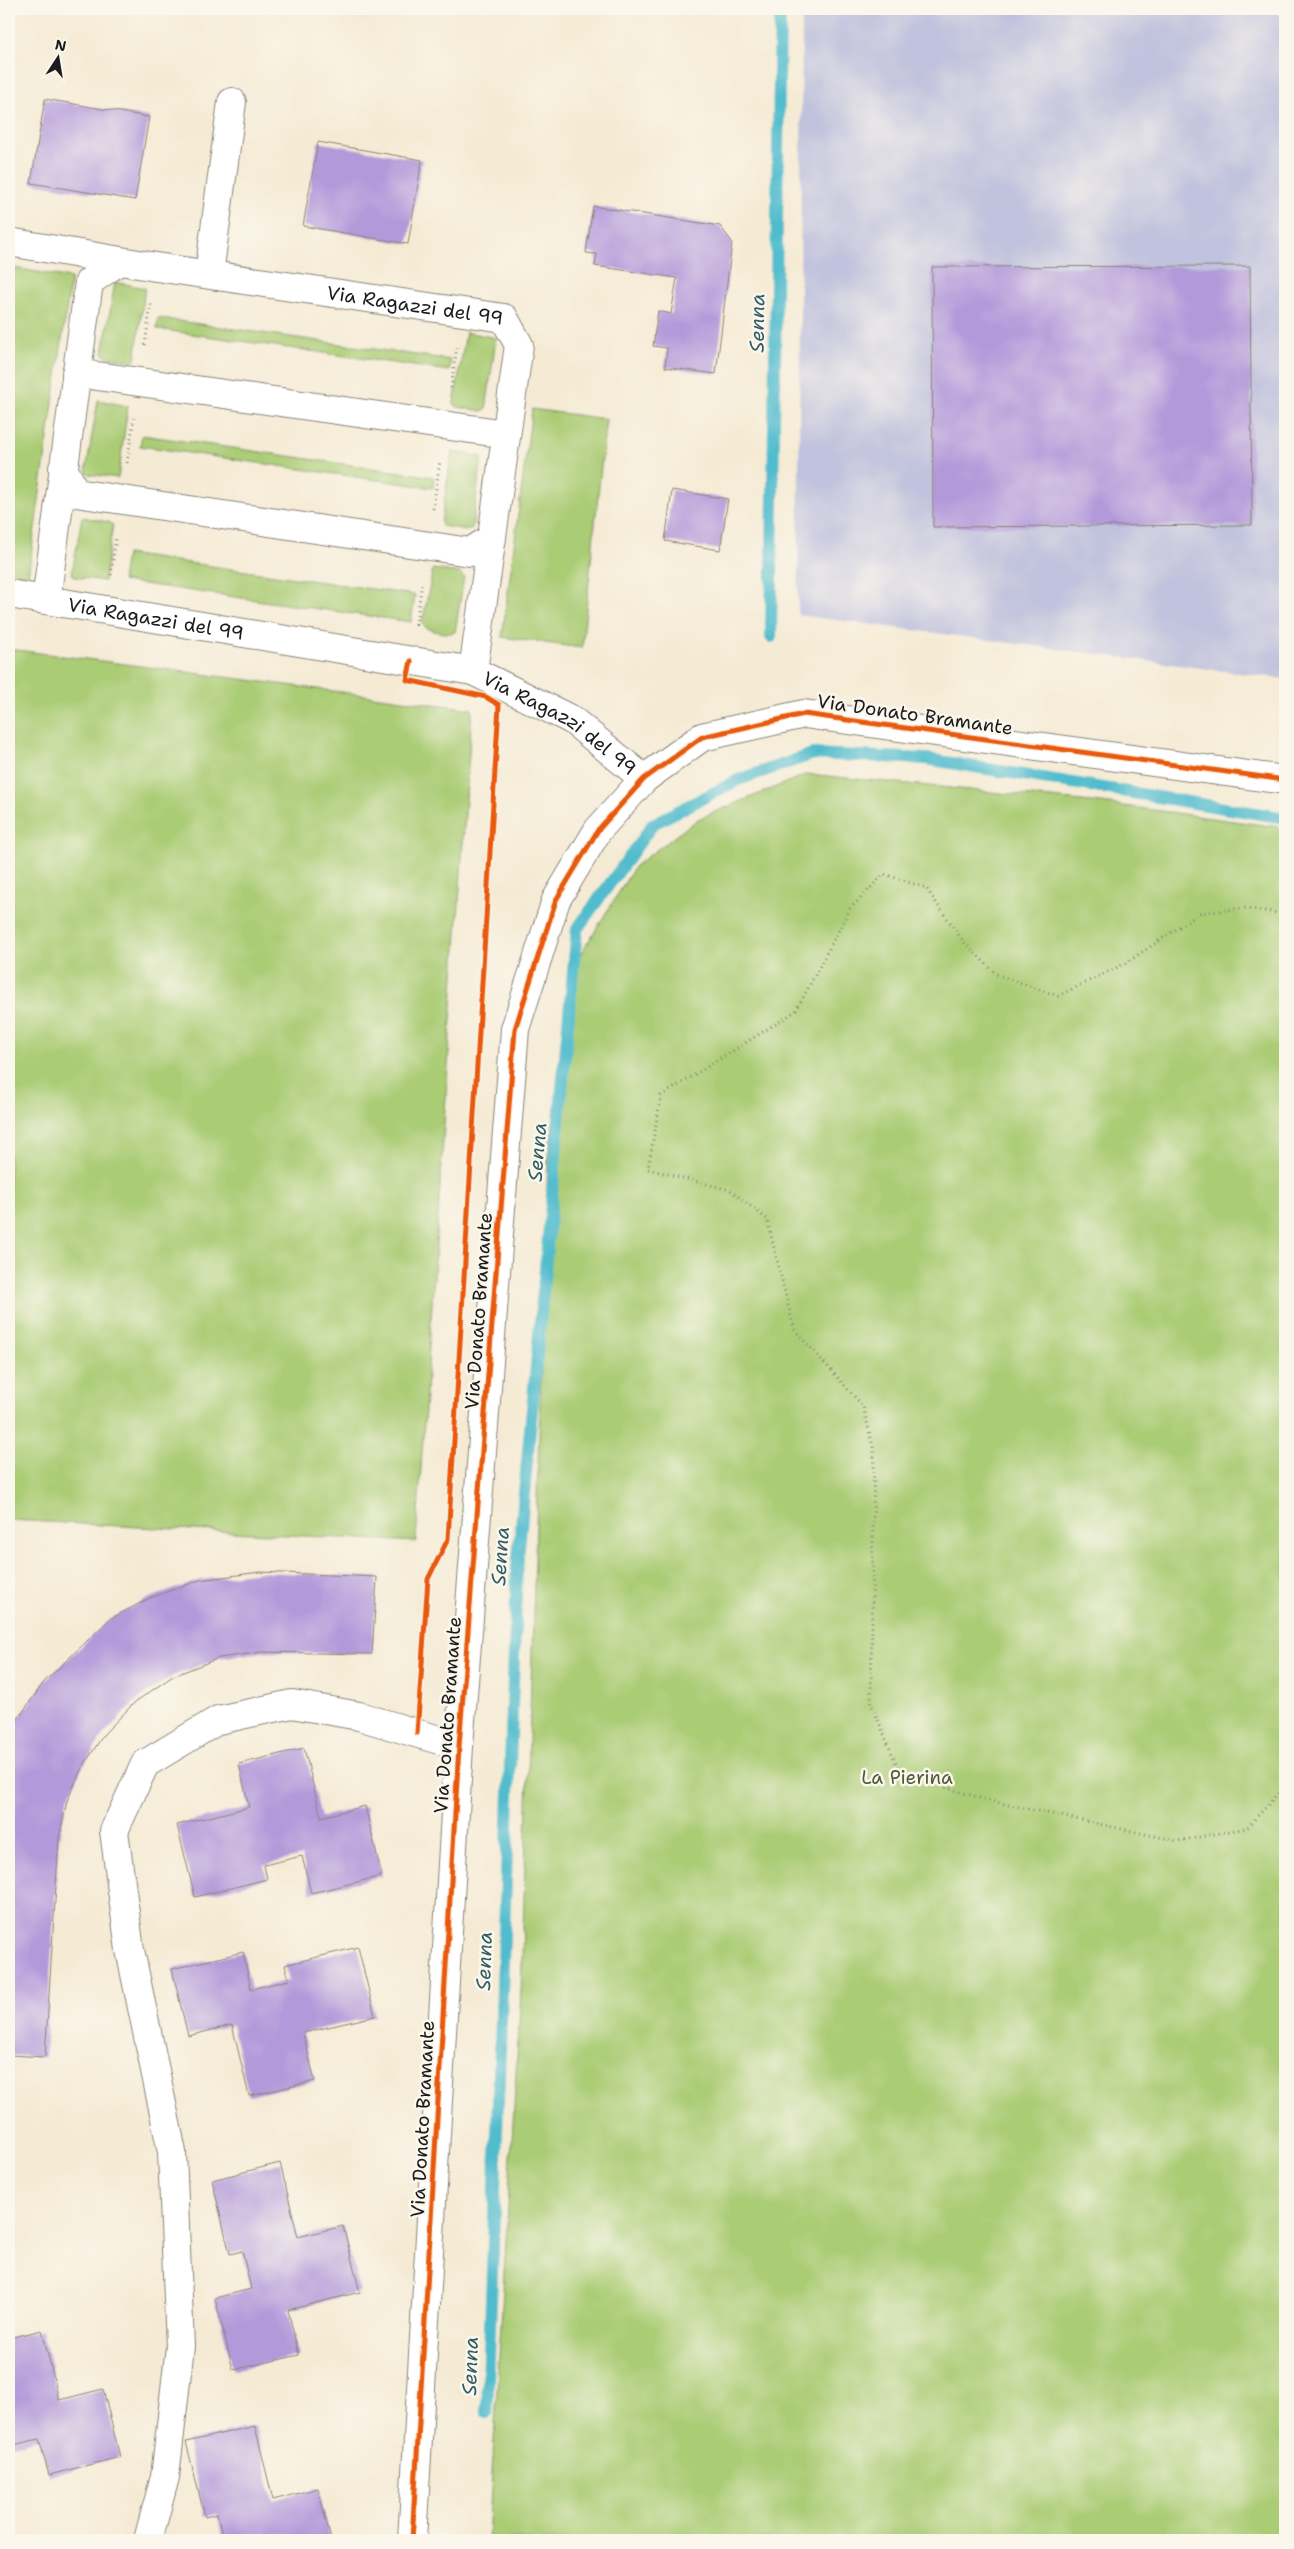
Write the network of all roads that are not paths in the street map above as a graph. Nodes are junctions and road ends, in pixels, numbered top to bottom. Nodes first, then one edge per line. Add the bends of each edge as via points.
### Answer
1 (232, 102) dead end
2 (9, 242) edge
3 (119, 261) junction
4 (209, 274) junction
5 (76, 373) junction
6 (506, 434) junction
7 (63, 468) junction
8 (492, 538) junction
9 (9, 594) edge
10 (46, 600) junction
11 (474, 671) junction
12 (644, 779) junction
13 (1285, 780) edge
14 (459, 1746) junction
15 (148, 2540) edge
16 (412, 2540) edge

1 - 4 street
2 - 3 street, Via Ragazzi del 99
3 - 4 street, Via Ragazzi del 99
3 - 5 street, Via Ragazzi del 99 via 88,282
4 - 6 street, Via Ragazzi del 99 via 504,318 519,345
5 - 6 street
5 - 7 street, Via Ragazzi del 99
6 - 8 street, Via Ragazzi del 99
7 - 8 street via 76,493 470,552
7 - 10 street, Via Ragazzi del 99
8 - 11 street, Via Ragazzi del 99
9 - 10 street, Via Ragazzi del 99
10 - 11 street, Via Ragazzi del 99
11 - 12 street, Via Ragazzi del 99 via 572,720
12 - 13 street, Via Donato Bramante via 702,737 804,714
12 - 14 street, Via Donato Bramante via 598,830 556,900 515,1029
14 - 15 street via 359,1716 292,1704 218,1720 146,1764 114,1831 130,1950 172,2152 180,2346 165,2477
14 - 16 street, Via Donato Bramante

